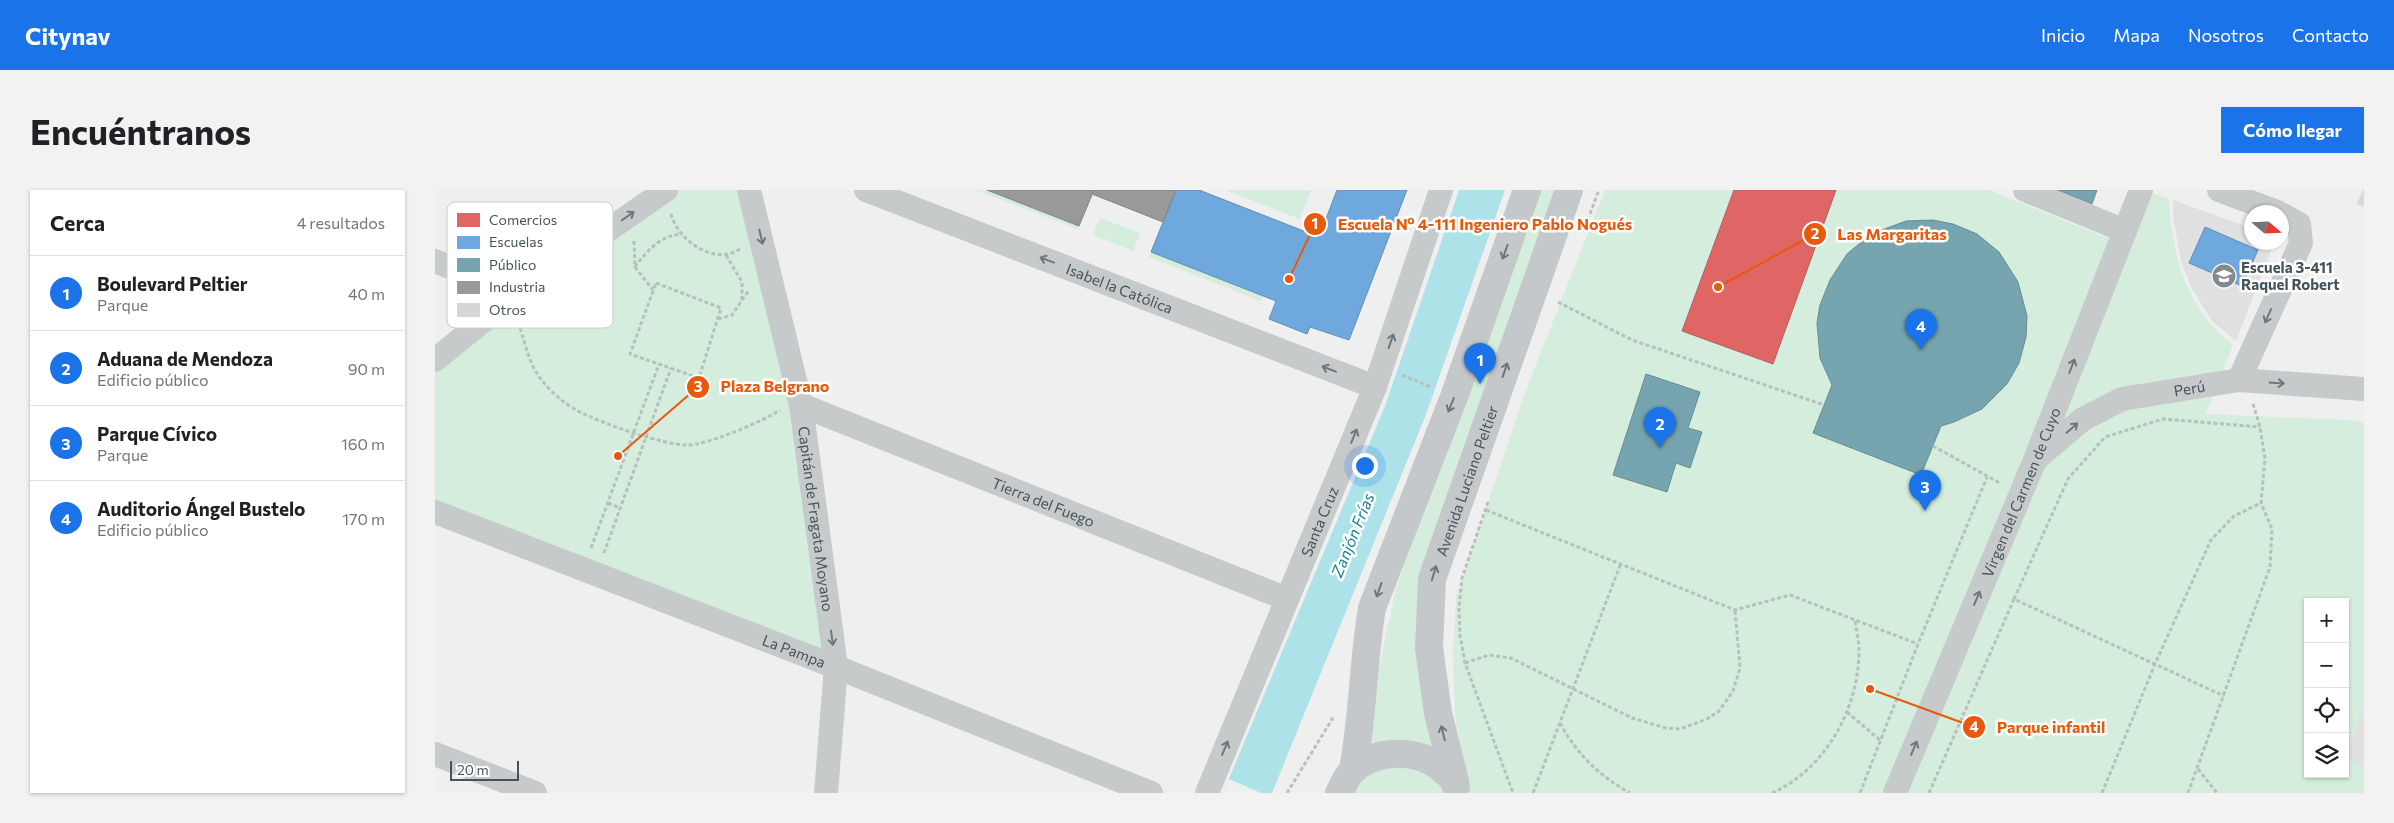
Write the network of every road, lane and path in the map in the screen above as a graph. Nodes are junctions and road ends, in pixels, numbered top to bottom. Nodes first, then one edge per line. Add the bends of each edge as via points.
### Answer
1 (749, 190) edge
2 (866, 190) edge
3 (1441, 190) edge
4 (1527, 190) edge
5 (1569, 190) edge
6 (2025, 190) edge
7 (2141, 190) edge
8 (2219, 190) edge
9 (668, 200) edge
10 (2259, 205) edge
11 (2289, 218) edge
12 (2125, 231) junction
13 (613, 234) edge
14 (680, 234) junction
15 (634, 235) dead end
16 (742, 248) dead end
17 (725, 255) junction
18 (435, 261) edge
19 (447, 266) edge
20 (635, 267) junction
21 (751, 288) dead end
22 (653, 290) junction
23 (1558, 302) dead end
24 (742, 303) junction
25 (718, 319) junction
26 (474, 328) edge
27 (521, 328) edge
28 (435, 360) edge
29 (659, 364) junction
30 (671, 368) junction
31 (1397, 373) dead end
32 (2243, 380) junction
33 (1375, 387) junction
34 (1436, 389) dead end
35 (2364, 389) edge
36 (794, 404) junction
37 (1824, 405) dead end
38 (2260, 427) junction
39 (633, 432) junction
40 (646, 436) junction
41 (1933, 446) dead end
42 (2035, 460) junction
43 (1987, 477) junction
44 (2021, 493) junction
45 (608, 503) junction
46 (2261, 503) junction
47 (620, 508) junction
48 (435, 512) edge
49 (590, 551) dead end
50 (603, 556) dead end
51 (1621, 563) junction
52 (1287, 600) junction
53 (2014, 600) junction
54 (1735, 610) junction
55 (1855, 620) junction
56 (1918, 644) junction
57 (1465, 662) junction
58 (2155, 664) junction
59 (836, 667) junction
60 (1573, 689) junction
61 (2224, 696) junction
62 (1847, 712) junction
63 (1560, 723) junction
64 (1881, 740) junction
65 (435, 754) edge
66 (2198, 768) junction
67 (1353, 770) junction
68 (1456, 787) edge
69 (535, 793) edge
70 (826, 793) edge
71 (1151, 793) edge
72 (1207, 793) edge
73 (1339, 793) edge
74 (1513, 793) edge
75 (1533, 793) edge
76 (1630, 793) edge
77 (1772, 793) edge
78 (1860, 793) edge
79 (1895, 793) edge
80 (1929, 793) edge
81 (2102, 793) edge
82 (2188, 793) edge
83 (2217, 793) edge

1 -> 36 street, Capitán de Fragata Moyano
33 -> 2 street, Isabel la Católica
33 -> 3 street, Santa Cruz
4 -> 67 main road via 1454,397 1372,608
68 -> 5 main road, Avenida Luciano Peltier via 1438,713 1429,648 1432,579
6 - 12 street
7 - 12 street, Virgen del Carmen de Cuyo
8 - 10 street
13 -> 9 street
9 - 14 path
11 -> 32 street via 2299,224 2301,243
42 -> 12 street, Virgen del Carmen de Cuyo
14 - 17 path via 697,247
14 - 20 path via 669,235 643,255
15 - 20 path
16 - 17 path
17 - 24 path via 741,282
18 - 19 street
20 - 22 path
21 - 24 path
22 - 25 path via 656,282 721,308
22 - 29 path via 629,354
23 - 37 path via 1633,340
24 - 25 path via 732,315
25 - 30 path via 699,378
26 - 28 street
27 - 39 path via 537,374 558,398 580,412
29 - 30 path
29 - 39 path
30 - 40 path
31 - 34 path
32 -> 35 street, Perú
32 - 38 path
42 -> 32 street, Perú via 2083,419 2122,399
52 -> 33 street, Santa Cruz
36 - 40 path via 746,427 691,445 668,444
36 - 52 street, Tierra del Fuego
36 -> 59 street, Capitán de Fragata Moyano
38 - 46 path via 2265,458
38 - 53 path via 2163,419 2105,437 2069,479
39 - 40 path
39 - 45 path
40 - 47 path
41 - 43 path
42 - 44 street, Virgen del Carmen de Cuyo
43 - 44 path
43 - 56 path
79 -> 44 street, Virgen del Carmen de Cuyo
45 - 47 path
45 - 49 path
46 - 58 path via 2234,516 2211,540
46 - 61 path via 2272,529 2270,566
47 - 50 path
48 - 59 street, La Pampa
51 - 54 path
51 - 57 path via 1486,510 1462,578 1459,608
51 - 60 path
72 -> 52 street, Santa Cruz
53 - 58 path
53 - 80 path
54 - 55 path via 1790,595
54 - 60 path via 1740,654 1738,680 1727,702 1707,719 1680,729 1666,728 1632,718
55 - 56 path
55 - 62 path via 1858,670
56 - 64 path
57 - 60 path via 1489,655 1511,658
57 - 74 path
58 - 61 path
58 - 81 path
59 - 70 street, Capitán de Fragata Moyano
59 - 71 street, La Pampa
60 - 63 path
61 - 66 path
62 - 64 path
62 - 77 path via 1838,732 1811,766
63 - 75 path
63 - 76 path via 1596,770
64 - 78 path
65 - 69 street
66 - 82 path
66 - 83 path
67 - 68 main road via 1391,754 1413,753 1435,763
67 - 73 main road

